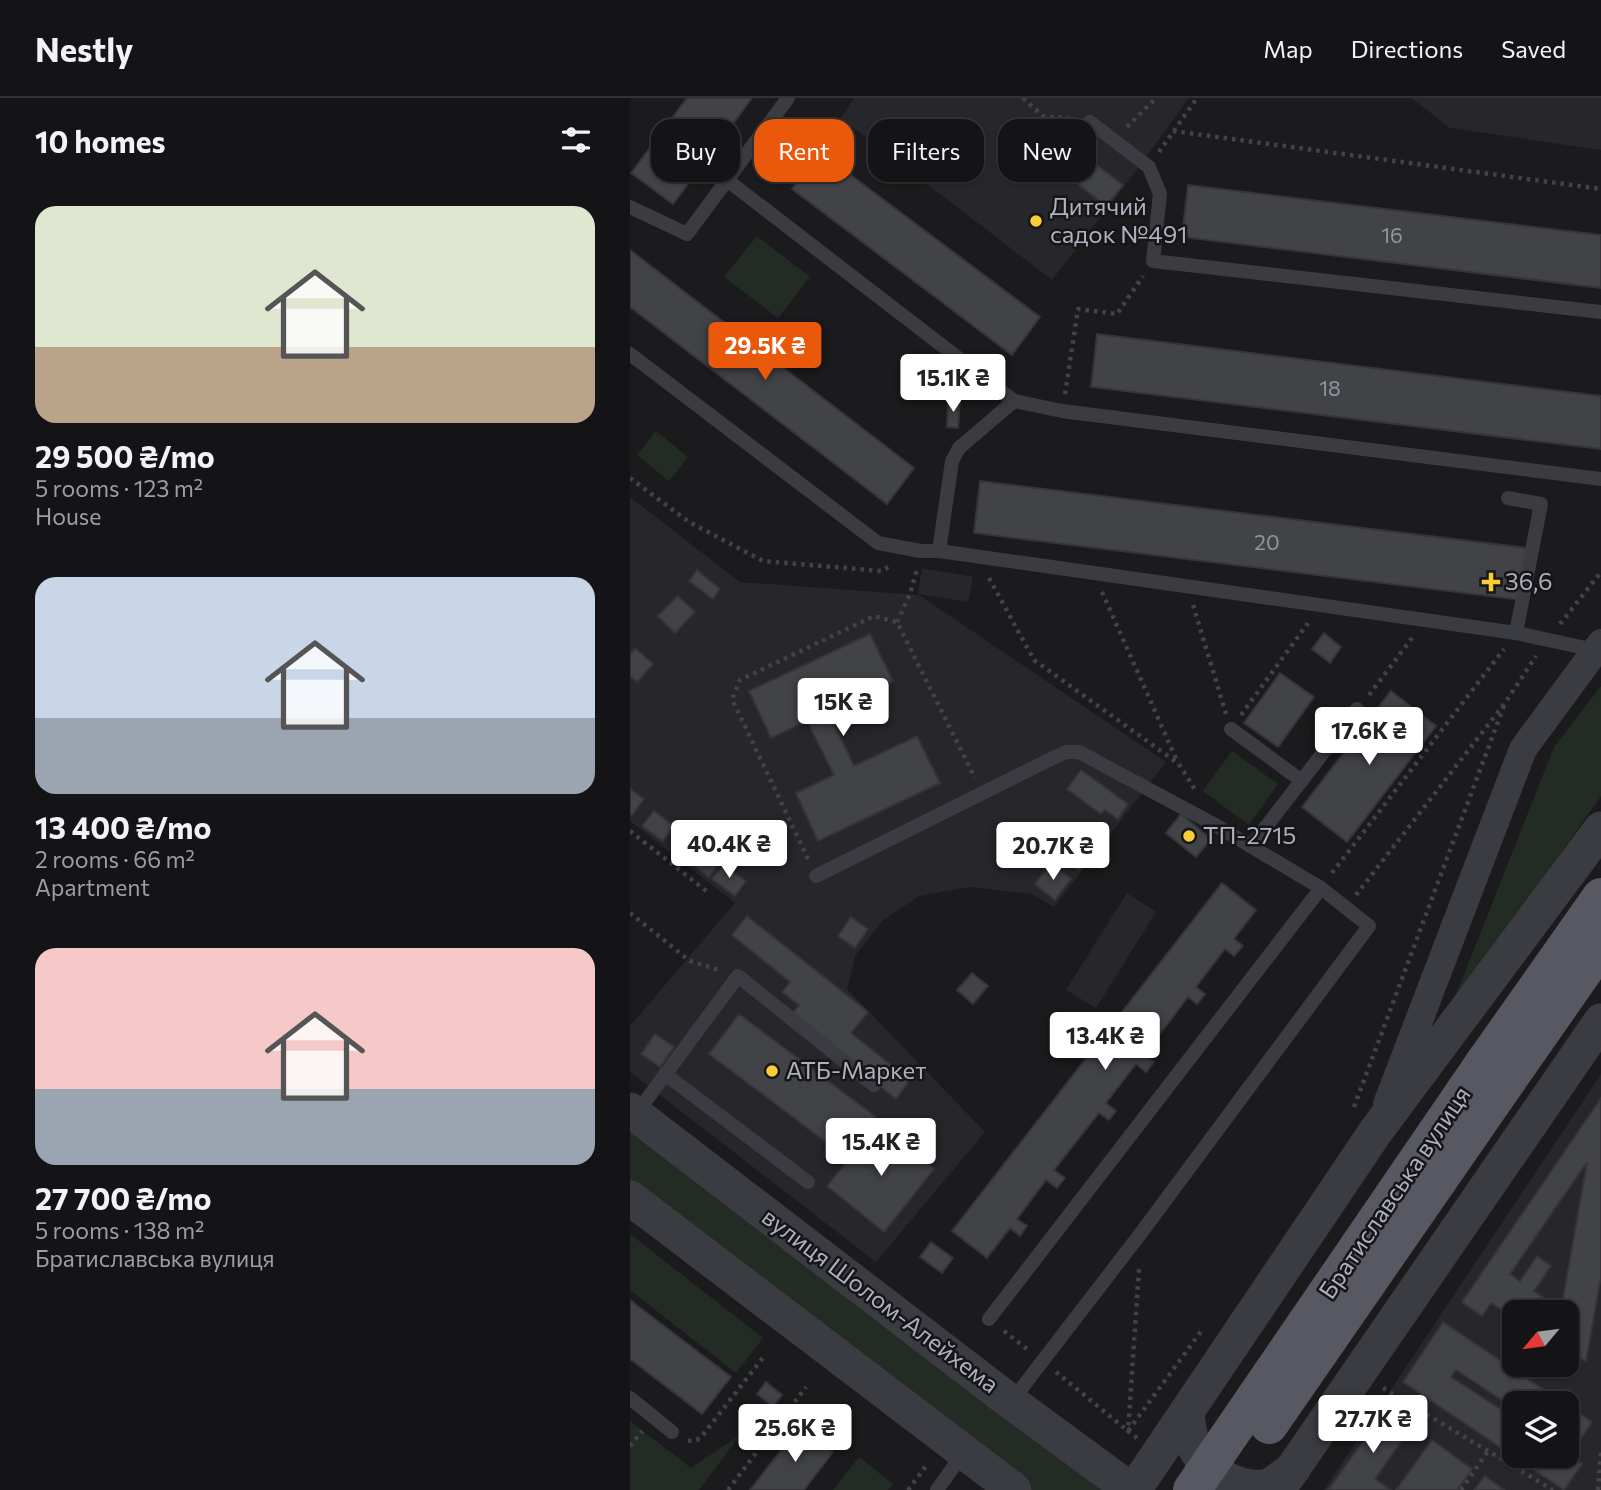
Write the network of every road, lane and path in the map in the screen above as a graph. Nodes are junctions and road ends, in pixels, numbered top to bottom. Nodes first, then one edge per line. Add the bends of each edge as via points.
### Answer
1 (788, 98) edge
2 (1023, 98) edge
3 (1156, 98) edge
4 (1198, 98) edge
5 (1066, 119) edge
6 (1096, 126) edge
7 (1173, 131) junction
8 (1114, 140) junction
9 (740, 163) edge
10 (1149, 167) junction
11 (726, 182) edge
12 (730, 182) edge
13 (1601, 189) edge
14 (630, 207) edge
15 (1153, 261) junction
16 (1601, 312) edge
17 (630, 354) edge
18 (1014, 401) junction
19 (1062, 411) junction
20 (630, 478) edge
21 (1601, 479) edge
22 (1508, 498) dead end
23 (921, 551) junction
24 (939, 551) junction
25 (976, 556) junction
26 (1601, 572) edge
27 (1094, 573) junction
28 (1187, 586) junction
29 (910, 594) dead end
30 (1321, 605) junction
31 (1426, 620) junction
32 (897, 622) junction
33 (1516, 633) junction
34 (1547, 640) junction
35 (1598, 647) edge
36 (1505, 703) junction
37 (1357, 709) joint
38 (1231, 729) junction
39 (1179, 764) junction
40 (1301, 781) junction
41 (982, 793) junction
42 (1217, 825) junction
43 (1601, 829) edge
44 (630, 831) edge
45 (1251, 846) junction
46 (816, 876) joint
47 (1321, 887) junction
48 (710, 894) dead end
49 (1601, 897) edge
50 (1346, 907) junction
51 (630, 913) edge
52 (1601, 946) edge
53 (738, 976) junction
54 (1601, 1021) edge
55 (1496, 1072) junction
56 (666, 1073) junction
57 (874, 1085) dead end
58 (633, 1112) edge
59 (1364, 1122) junction
60 (808, 1182) dead end
61 (630, 1198) edge
62 (1141, 1233) junction
63 (989, 1319) joint
64 (1203, 1330) dead end
65 (765, 1355) dead end
66 (1042, 1361) junction
67 (1380, 1386) dead end
68 (806, 1387) dead end
69 (630, 1398) edge
70 (1011, 1402) junction
71 (1187, 1412) junction
72 (1128, 1431) junction
73 (673, 1432) joint
74 (1601, 1450) edge
75 (1488, 1451) junction
76 (964, 1452) junction
77 (926, 1466) dead end
78 (1285, 1479) edge
79 (728, 1490) edge
80 (908, 1490) edge
81 (937, 1490) edge
82 (1014, 1490) edge
83 (1132, 1490) edge
84 (1192, 1490) edge
85 (1224, 1490) edge
86 (1461, 1490) edge
87 (1553, 1490) edge
88 (1598, 1490) edge

1 - 9 lane
2 - 5 path via 1043,116
3 - 8 path
4 - 7 path
6 - 8 lane
7 - 10 path
7 - 13 path
8 - 10 lane
10 - 15 lane via 1160,194
11 - 14 lane via 687,234
12 - 18 lane
15 - 16 lane
15 - 19 path via 1117,314 1079,309
17 - 23 lane via 878,543
18 - 19 lane
18 - 24 lane via 959,448 952,461
19 - 21 lane
20 - 23 path via 689,522 763,561 881,571
22 - 33 lane via 1541,503
23 - 24 lane
24 - 25 lane
25 - 27 lane
25 - 39 path via 1034,660
26 - 34 path
27 - 28 lane
27 - 39 path
28 - 30 lane
28 - 38 path
29 - 32 path
30 - 31 lane
30 - 38 path
31 - 33 lane
31 - 37 path
32 - 41 path
32 - 46 path via 874,616 740,680 732,699
33 - 34 lane
33 - 47 path
34 - 35 lane
34 - 36 path
35 - 59 street, Братиславська вулиця via 1523,749
36 - 50 path
36 - 59 path
37 - 40 lane
38 - 40 lane
39 - 42 path
40 - 45 lane
41 - 42 lane via 1066,752 1079,752
41 - 46 lane
42 - 45 lane
43 - 59 street, Братиславська вулиця
44 - 48 path
45 - 47 lane
47 - 50 lane
47 - 63 lane
49 - 55 main road, Братиславська вулиця
50 - 62 lane via 1369,926
51 - 53 path via 691,961
52 - 55 main road, Братиславська вулиця
53 - 56 lane
53 - 57 lane
54 - 78 street
55 - 84 main road, Братиславська вулиця, bridge
55 - 85 main road, Братиславська вулиця, bridge
56 - 58 lane
56 - 60 lane
58 - 70 street, вулиця Шолом-Алейхема
59 - 71 street, Братиславська вулиця
61 - 76 street
62 - 66 lane
62 - 72 path
63 - 66 path
64 - 72 path
65 - 73 path via 697,1440 685,1441
66 - 70 lane
66 - 72 path
67 - 75 path
68 - 79 path
69 - 73 lane
70 - 83 street, вулиця Шолом-Алейхема
71 - 78 street via 1192,1443 1218,1475 1238,1486 1266,1487
71 - 83 street, Братиславська вулиця
74 - 88 path
75 - 86 path
75 - 87 path
76 - 81 lane
76 - 82 street
77 - 80 path

